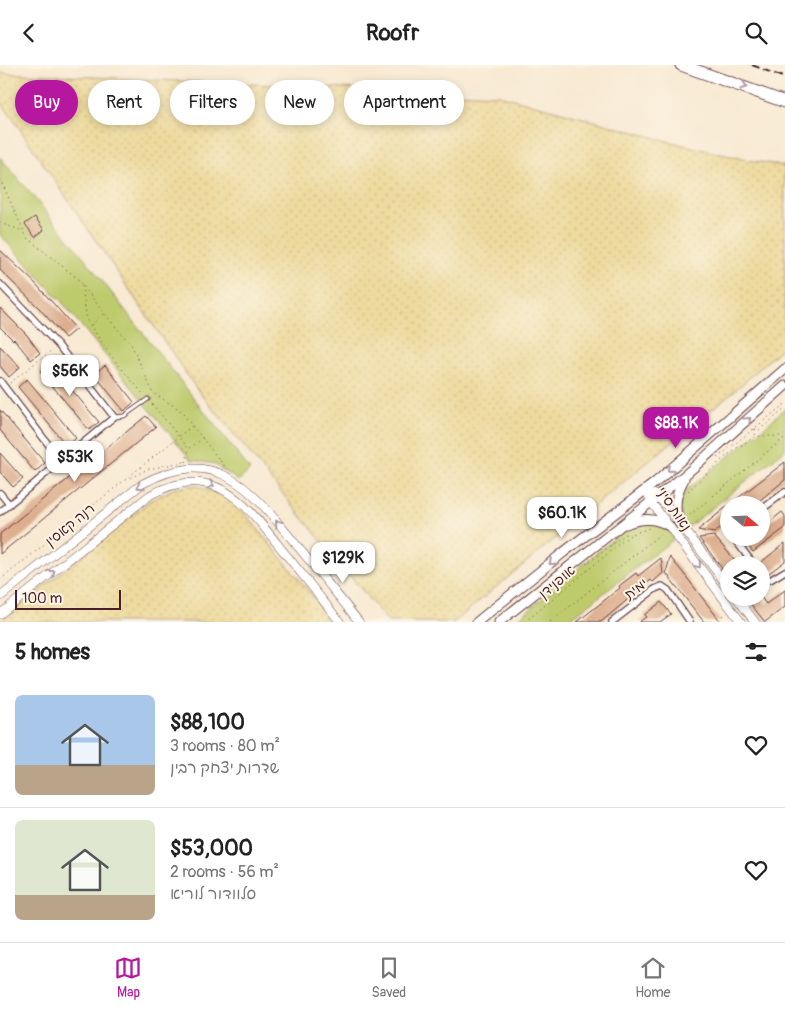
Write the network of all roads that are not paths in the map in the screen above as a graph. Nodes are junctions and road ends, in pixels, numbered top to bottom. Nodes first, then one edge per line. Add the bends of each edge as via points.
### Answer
1 (681, 65) edge
2 (785, 102) edge
3 (0, 284) edge
4 (785, 369) edge
5 (0, 381) edge
6 (785, 386) edge
7 (148, 399) road end
8 (114, 417) junction
9 (61, 461) junction
10 (685, 475) junction
11 (646, 489) junction
12 (785, 492) edge
13 (0, 493) edge
14 (654, 499) junction
15 (770, 503) edge
16 (9, 504) junction
17 (0, 512) edge
18 (680, 524) junction
19 (619, 527) junction
20 (665, 527) junction
21 (785, 571) edge
22 (720, 575) edge
23 (770, 580) edge
24 (0, 597) edge
25 (743, 606) edge
26 (0, 614) edge
27 (340, 622) edge
28 (359, 622) edge
29 (477, 622) edge
30 (499, 622) edge
31 (612, 622) edge
32 (690, 622) edge
33 (742, 622) edge
34 (755, 622) edge

1 -> 2 highway
3 - 8 street via 58,345
4 -> 11 main road
5 - 9 street
10 -> 6 main road
7 - 8 lane via 124,416
8 - 9 street
9 - 16 street
10 - 14 main road
10 - 18 main road via 677,495 676,513
11 - 14 street, נאות סיני
11 -> 29 main road
12 - 15 street
13 - 16 street
14 - 18 street, נאות סיני
14 - 19 main road
14 - 20 street, נאות סיני
16 - 17 street
18 - 22 street, נאות סיני
19 - 20 main road via 644,519 659,521
19 - 30 main road
20 -> 33 street, נאות סיני
21 - 23 street
28 -> 24 street, רנה קאסין via 253,494 228,476 195,468 168,472 142,484
25 - 34 street
26 -> 27 street, רנה קאסין via 150,495 172,485 195,482 222,489 244,504
31 - 32 street, ימית via 662,586

